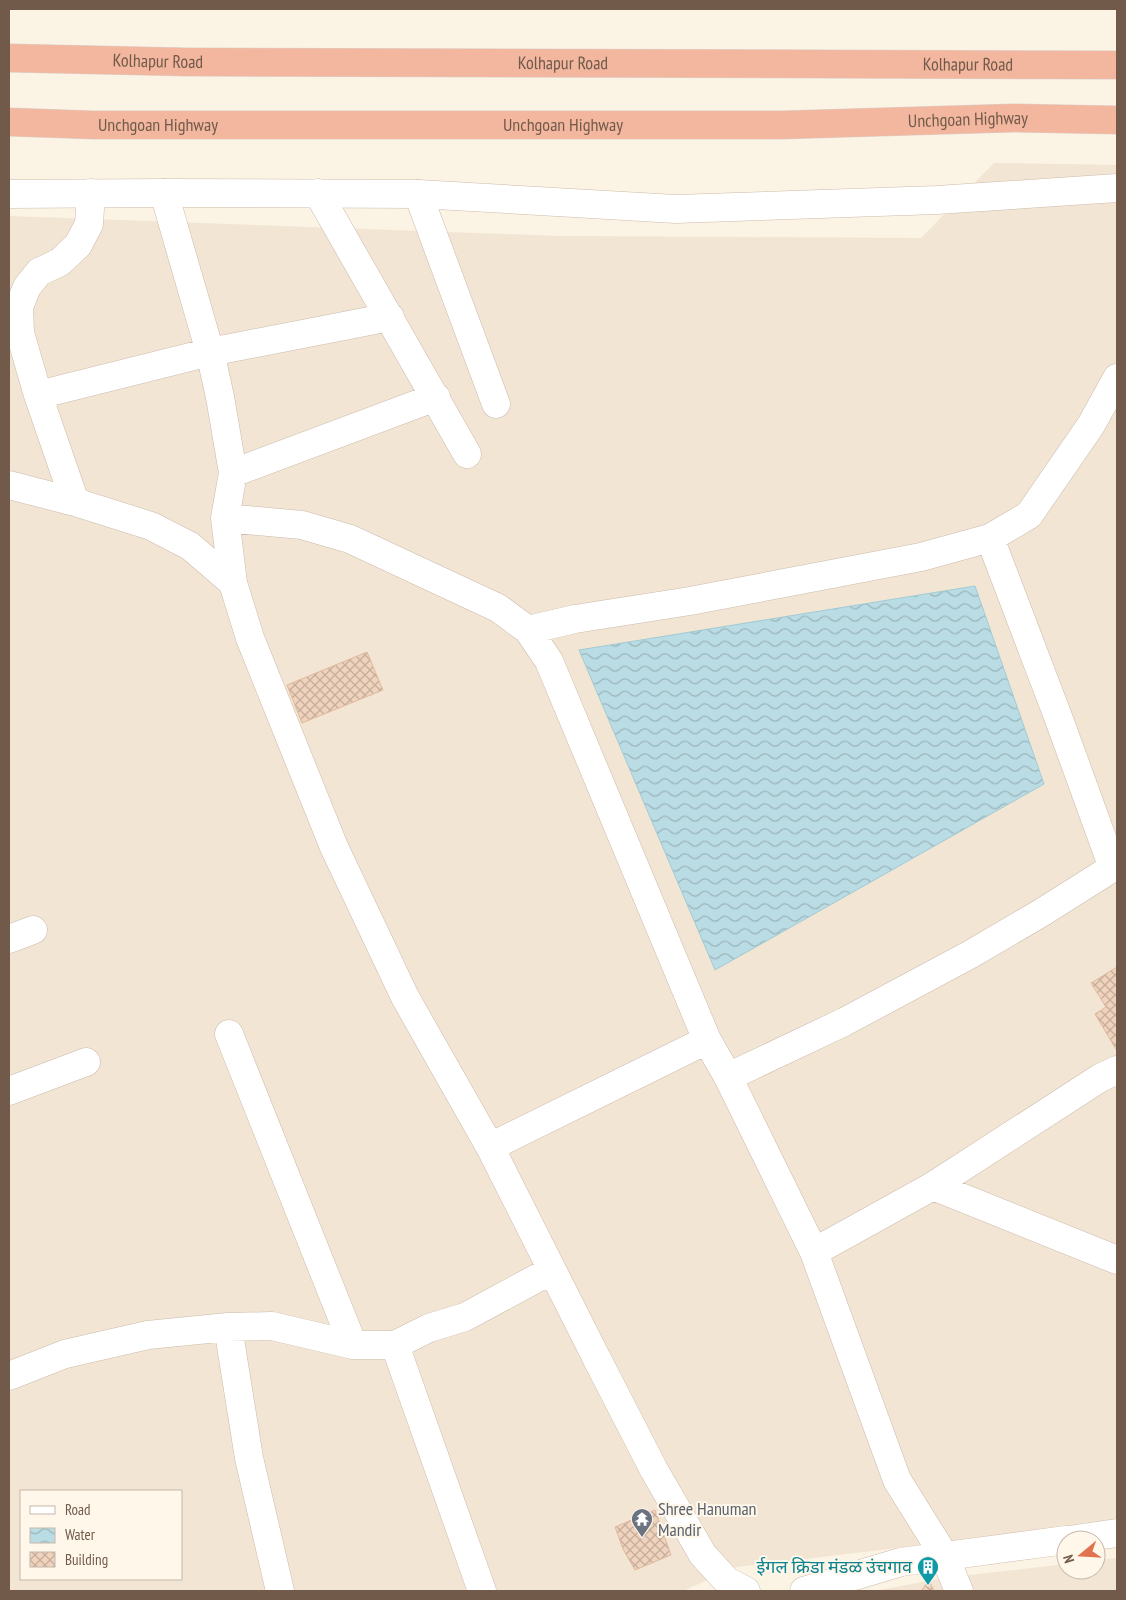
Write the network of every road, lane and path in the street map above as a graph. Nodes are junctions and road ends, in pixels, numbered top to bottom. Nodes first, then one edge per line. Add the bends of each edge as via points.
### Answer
1 (9, 58) edge
2 (1117, 64) edge
3 (1117, 120) edge
4 (9, 122) edge
5 (1117, 188) edge
6 (91, 193) junction
7 (164, 193) junction
8 (318, 193) junction
9 (9, 194) edge
10 (418, 194) junction
11 (390, 317) junction
12 (210, 352) junction
13 (1117, 378) edge
14 (38, 395) junction
15 (436, 397) junction
16 (496, 404) dead end
17 (467, 454) dead end
18 (233, 473) junction
19 (9, 485) edge
20 (75, 502) junction
21 (225, 518) junction
22 (990, 538) junction
23 (233, 583) junction
24 (528, 630) junction
25 (1115, 866) edge
26 (229, 1034) dead end
27 (707, 1040) junction
28 (86, 1062) dead end
29 (1117, 1070) edge
30 (728, 1077) junction
31 (9, 1091) edge
32 (490, 1147) junction
33 (932, 1186) junction
34 (814, 1252) junction
35 (1117, 1260) edge
36 (552, 1270) junction
37 (228, 1326) junction
38 (353, 1345) junction
39 (395, 1345) junction
40 (9, 1376) edge
41 (1056, 1542) edge
42 (945, 1557) junction
43 (280, 1591) edge
44 (482, 1591) edge
45 (746, 1591) edge
46 (804, 1591) edge
47 (958, 1591) edge

1 - 2 highway, Kolhapur Road via 198,62
3 - 4 highway, Unchgoan Highway via 1013,118 761,125 94,125
5 - 10 street via 937,200 676,210
6 - 7 street
6 - 9 street
6 - 14 street via 88,224 78,245 60,262 39,272 19,307 20,333
7 - 8 street
7 - 12 street
8 - 10 street
8 - 11 street
10 - 16 street
11 - 12 street
11 - 15 street
12 - 14 street
12 - 18 street
13 - 22 street via 1091,425 1029,515
14 - 20 street
15 - 17 street
15 - 18 street
18 - 21 street
19 - 20 street
20 - 23 street via 151,526 175,538 190,546
21 - 23 street
21 - 24 street via 302,525 350,539 498,608
22 - 24 street via 922,557
22 - 25 street
23 - 32 street via 250,638 334,847 405,997
24 - 27 street via 549,661
25 - 30 street via 971,954 844,1022
26 - 38 street
27 - 30 street
27 - 32 street
28 - 31 street
29 - 33 street
30 - 34 street
32 - 36 street
33 - 34 street
33 - 35 street
34 - 42 street via 897,1480
36 - 39 street via 465,1317 429,1328
36 - 45 street via 654,1470 702,1555 727,1581
37 - 38 street via 272,1326
37 - 40 street via 148,1334 65,1354
37 - 43 street via 249,1458
38 - 39 street
39 - 44 street
41 - 42 street
42 - 46 street via 901,1562
42 - 47 street

